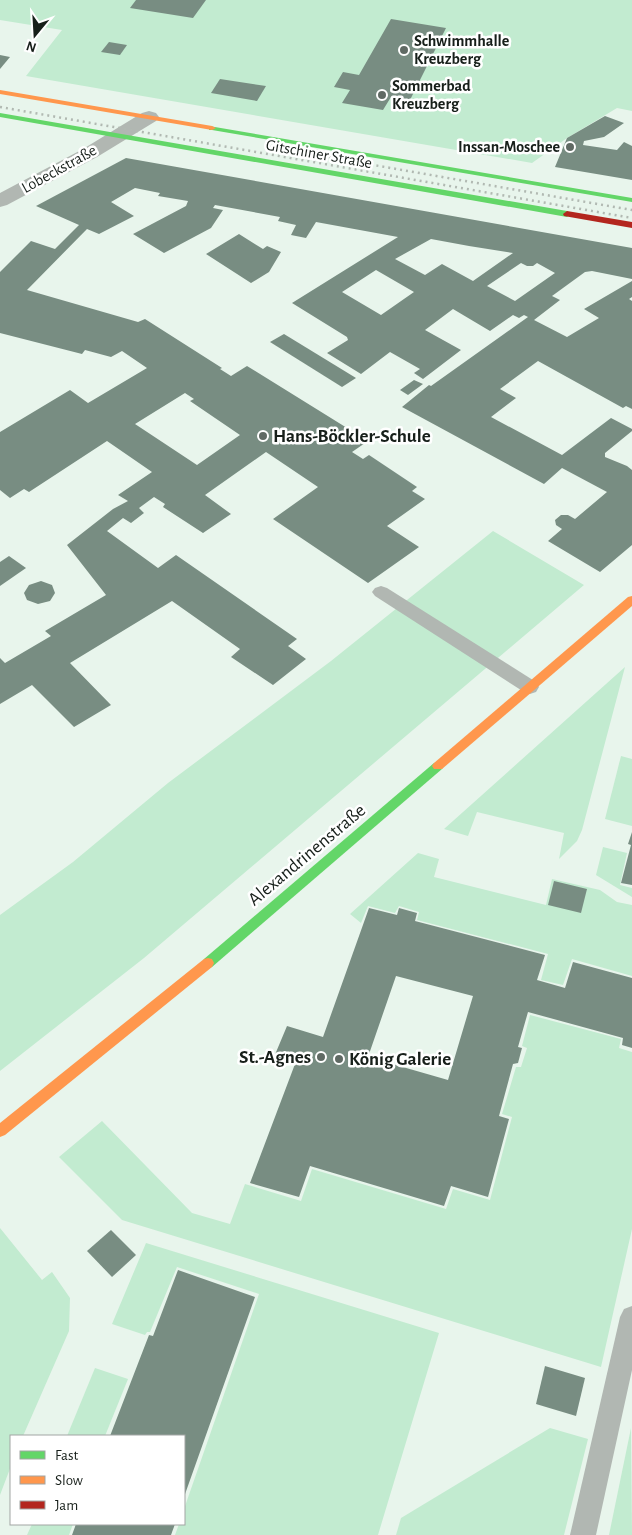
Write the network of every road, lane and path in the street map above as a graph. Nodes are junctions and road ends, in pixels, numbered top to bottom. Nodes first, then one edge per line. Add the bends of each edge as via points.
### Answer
1 (0, 92) edge
2 (0, 116) edge
3 (149, 117) junction
4 (118, 136) junction
5 (632, 200) edge
6 (0, 201) edge
7 (632, 225) edge
8 (381, 592) dead end
9 (632, 600) edge
10 (530, 687) junction
11 (0, 1131) edge
12 (632, 1317) edge
13 (583, 1535) edge

1 - 3 main road, Gitschiner Straße
2 - 4 main road, Gitschiner Straße
3 - 4 street, Lobeckstraße
3 - 5 main road, Gitschiner Straße
4 - 6 street, Lobeckstraße
4 - 7 main road, Gitschiner Straße
8 - 10 lane
9 - 10 main road, Alexandrinenstraße
10 - 11 main road, Alexandrinenstraße via 221,952
12 - 13 lane

